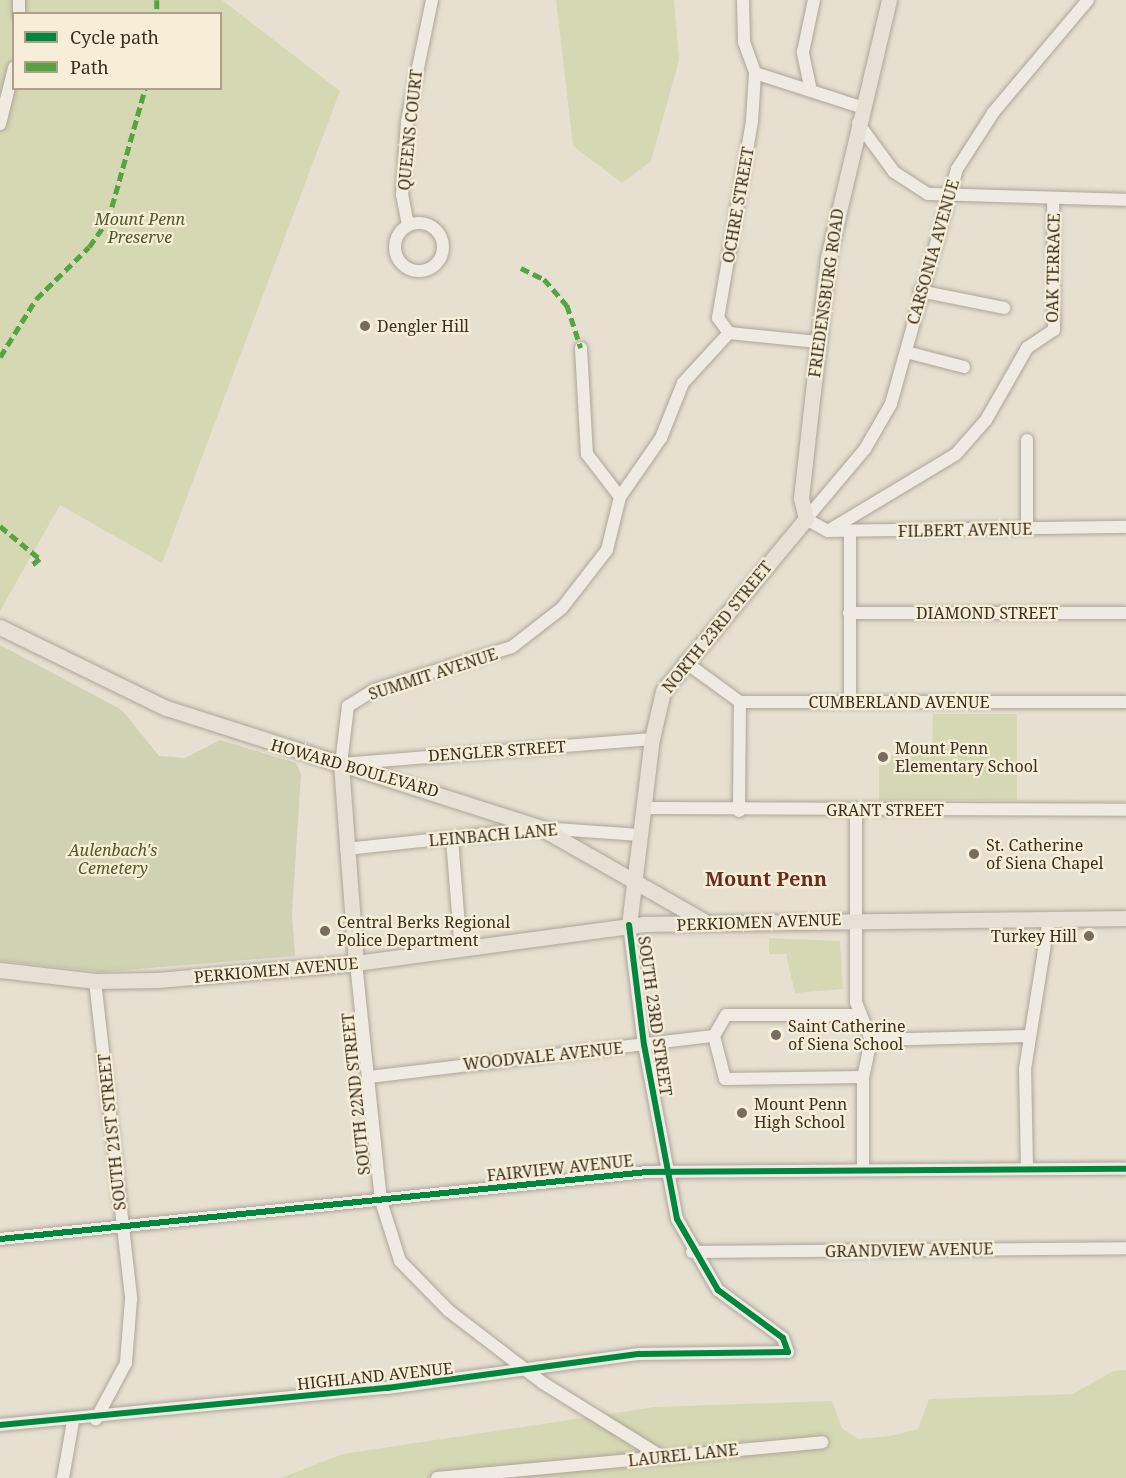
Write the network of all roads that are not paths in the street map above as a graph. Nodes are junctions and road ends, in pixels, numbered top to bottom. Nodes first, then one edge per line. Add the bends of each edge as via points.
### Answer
1 (432, 0) edge
2 (743, 0) edge
3 (814, 0) edge
4 (889, 0) edge
5 (1088, 0) edge
6 (756, 73) junction
7 (12, 76) edge
8 (811, 91) junction
9 (861, 107) junction
10 (858, 123) junction
11 (0, 124) edge
12 (945, 198) junction
13 (1053, 200) junction
14 (1126, 200) edge
15 (408, 225) junction
16 (920, 291) junction
17 (1004, 308) dead end
18 (729, 333) junction
19 (818, 342) junction
20 (581, 348) dead end
21 (906, 352) junction
22 (964, 367) dead end
23 (1027, 440) dead end
24 (620, 497) junction
25 (806, 519) junction
26 (1126, 527) edge
27 (1027, 529) junction
28 (828, 531) junction
29 (850, 531) junction
30 (1126, 613) edge
31 (849, 614) junction
32 (0, 627) edge
33 (685, 662) junction
34 (850, 701) junction
35 (740, 702) junction
36 (1126, 702) edge
37 (652, 739) junction
38 (341, 764) junction
39 (644, 808) junction
40 (1126, 810) edge
41 (739, 811) junction
42 (856, 811) junction
43 (542, 828) junction
44 (640, 835) junction
45 (452, 838) junction
46 (346, 849) junction
47 (635, 881) junction
48 (1126, 918) edge
49 (856, 919) junction
50 (1049, 919) junction
51 (704, 921) junction
52 (629, 925) junction
53 (461, 950) junction
54 (356, 963) junction
55 (0, 970) edge
56 (95, 981) junction
57 (858, 1016) junction
58 (714, 1036) junction
59 (1028, 1036) junction
60 (871, 1040) junction
61 (644, 1045) junction
62 (369, 1077) junction
63 (863, 1077) junction
64 (863, 1169) junction
65 (1027, 1169) junction
66 (1126, 1169) edge
67 (666, 1171) junction
68 (381, 1201) junction
69 (122, 1227) junction
70 (0, 1239) edge
71 (1126, 1248) edge
72 (692, 1252) junction
73 (788, 1352) joint
74 (533, 1371) junction
75 (96, 1419) junction
76 (73, 1421) junction
77 (0, 1425) edge
78 (822, 1442) dead end
79 (659, 1455) junction
80 (63, 1478) edge
81 (437, 1478) edge

1 - 15 street, QUEENS COURT via 407,121 402,195
2 - 6 street via 744,42
3 - 8 street via 803,52
4 - 9 main road, FRIEDENSBURG ROAD
5 - 12 street, CARSONIA AVENUE via 982,126
6 - 8 street
6 - 18 street, OCHRE STREET via 718,318
7 - 11 street
8 - 9 street
9 - 10 main road, FRIEDENSBURG ROAD
10 - 12 street via 894,172 928,194
10 - 19 main road, FRIEDENSBURG ROAD via 828,258
12 - 13 street
12 - 16 street, CARSONIA AVENUE
13 - 14 street
13 - 28 street, OAK TERRACE via 1054,330 1027,348 986,420 956,454
15 - 15 street via 424,223 442,238 438,262 425,270 409,269 394,251 397,235
16 - 17 street
16 - 21 street, CARSONIA AVENUE
18 - 19 street
18 - 24 street via 683,383 661,438
19 - 25 main road, FRIEDENSBURG ROAD via 801,498
20 - 24 street via 587,454
21 - 22 street
21 - 25 street, CARSONIA AVENUE via 891,404 874,436
23 - 27 street
24 - 38 street, SUMMIT AVENUE via 614,538 562,608 500,653 387,685 348,706
25 - 28 street, FILBERT AVENUE
25 - 33 main road, NORTH 23RD STREET
26 - 27 street, FILBERT AVENUE
27 - 29 street, FILBERT AVENUE
28 - 29 street, FILBERT AVENUE
29 - 31 street
30 - 31 street, DIAMOND STREET
31 - 34 street
32 - 38 main road, HOWARD BOULEVARD via 157,704
33 - 35 street
33 - 37 main road, NORTH 23RD STREET via 663,691
34 - 35 street, CUMBERLAND AVENUE
34 - 36 street, CUMBERLAND AVENUE
35 - 41 street
37 - 38 street, DENGLER STREET
37 - 39 main road, NORTH 23RD STREET
38 - 43 main road, HOWARD BOULEVARD
38 - 46 main road
39 - 41 street, GRANT STREET
39 - 44 main road, NORTH 23RD STREET
40 - 42 street, GRANT STREET
41 - 42 street, GRANT STREET
42 - 49 street
43 - 44 street, LEINBACH LANE
43 - 45 street, LEINBACH LANE
43 - 47 main road, HOWARD BOULEVARD
44 - 47 main road, NORTH 23RD STREET
45 - 46 street, LEINBACH LANE
45 - 53 street
46 - 54 main road
47 - 51 main road, HOWARD BOULEVARD
47 - 52 main road, NORTH 23RD STREET
48 - 50 main road, PERKIOMEN AVENUE
49 - 50 main road, PERKIOMEN AVENUE
49 - 51 main road, PERKIOMEN AVENUE
49 - 57 street
50 - 59 street
51 - 52 main road, PERKIOMEN AVENUE
52 - 53 main road, PERKIOMEN AVENUE
52 - 61 street, SOUTH 23RD STREET
53 - 54 main road, PERKIOMEN AVENUE
54 - 56 main road, PERKIOMEN AVENUE
54 - 62 street, SOUTH 22ND STREET
55 - 56 main road, PERKIOMEN AVENUE
56 - 69 street, SOUTH 21ST STREET
57 - 58 street via 726,1015
57 - 60 street
58 - 61 street, WOODVALE AVENUE
58 - 63 street via 725,1079
59 - 60 street
59 - 65 street
60 - 63 street
61 - 62 street, WOODVALE AVENUE
61 - 67 street, SOUTH 23RD STREET
62 - 68 street, SOUTH 22ND STREET
63 - 64 street
64 - 65 street, FAIRVIEW AVENUE
64 - 67 street, FAIRVIEW AVENUE
65 - 66 street, FAIRVIEW AVENUE
67 - 68 street, FAIRVIEW AVENUE
67 - 72 street, SOUTH 23RD STREET
68 - 69 street, FAIRVIEW AVENUE
68 - 74 street, SOUTH 22ND STREET via 392,1244 408,1273 449,1311
69 - 70 street, FAIRVIEW AVENUE
69 - 75 street, SOUTH 21ST STREET via 130,1343 121,1376
71 - 72 street, GRANDVIEW AVENUE
72 - 73 street, SOUTH 23RD STREET via 718,1290 783,1338
73 - 74 street, HIGHLAND AVENUE via 640,1354
74 - 75 street, HIGHLAND AVENUE
74 - 79 street, SOUTH 22ND STREET via 560,1394
75 - 76 street, HIGHLAND AVENUE
76 - 77 street, HIGHLAND AVENUE
76 - 80 street
78 - 79 street, LAUREL LANE
79 - 81 street, LAUREL LANE

